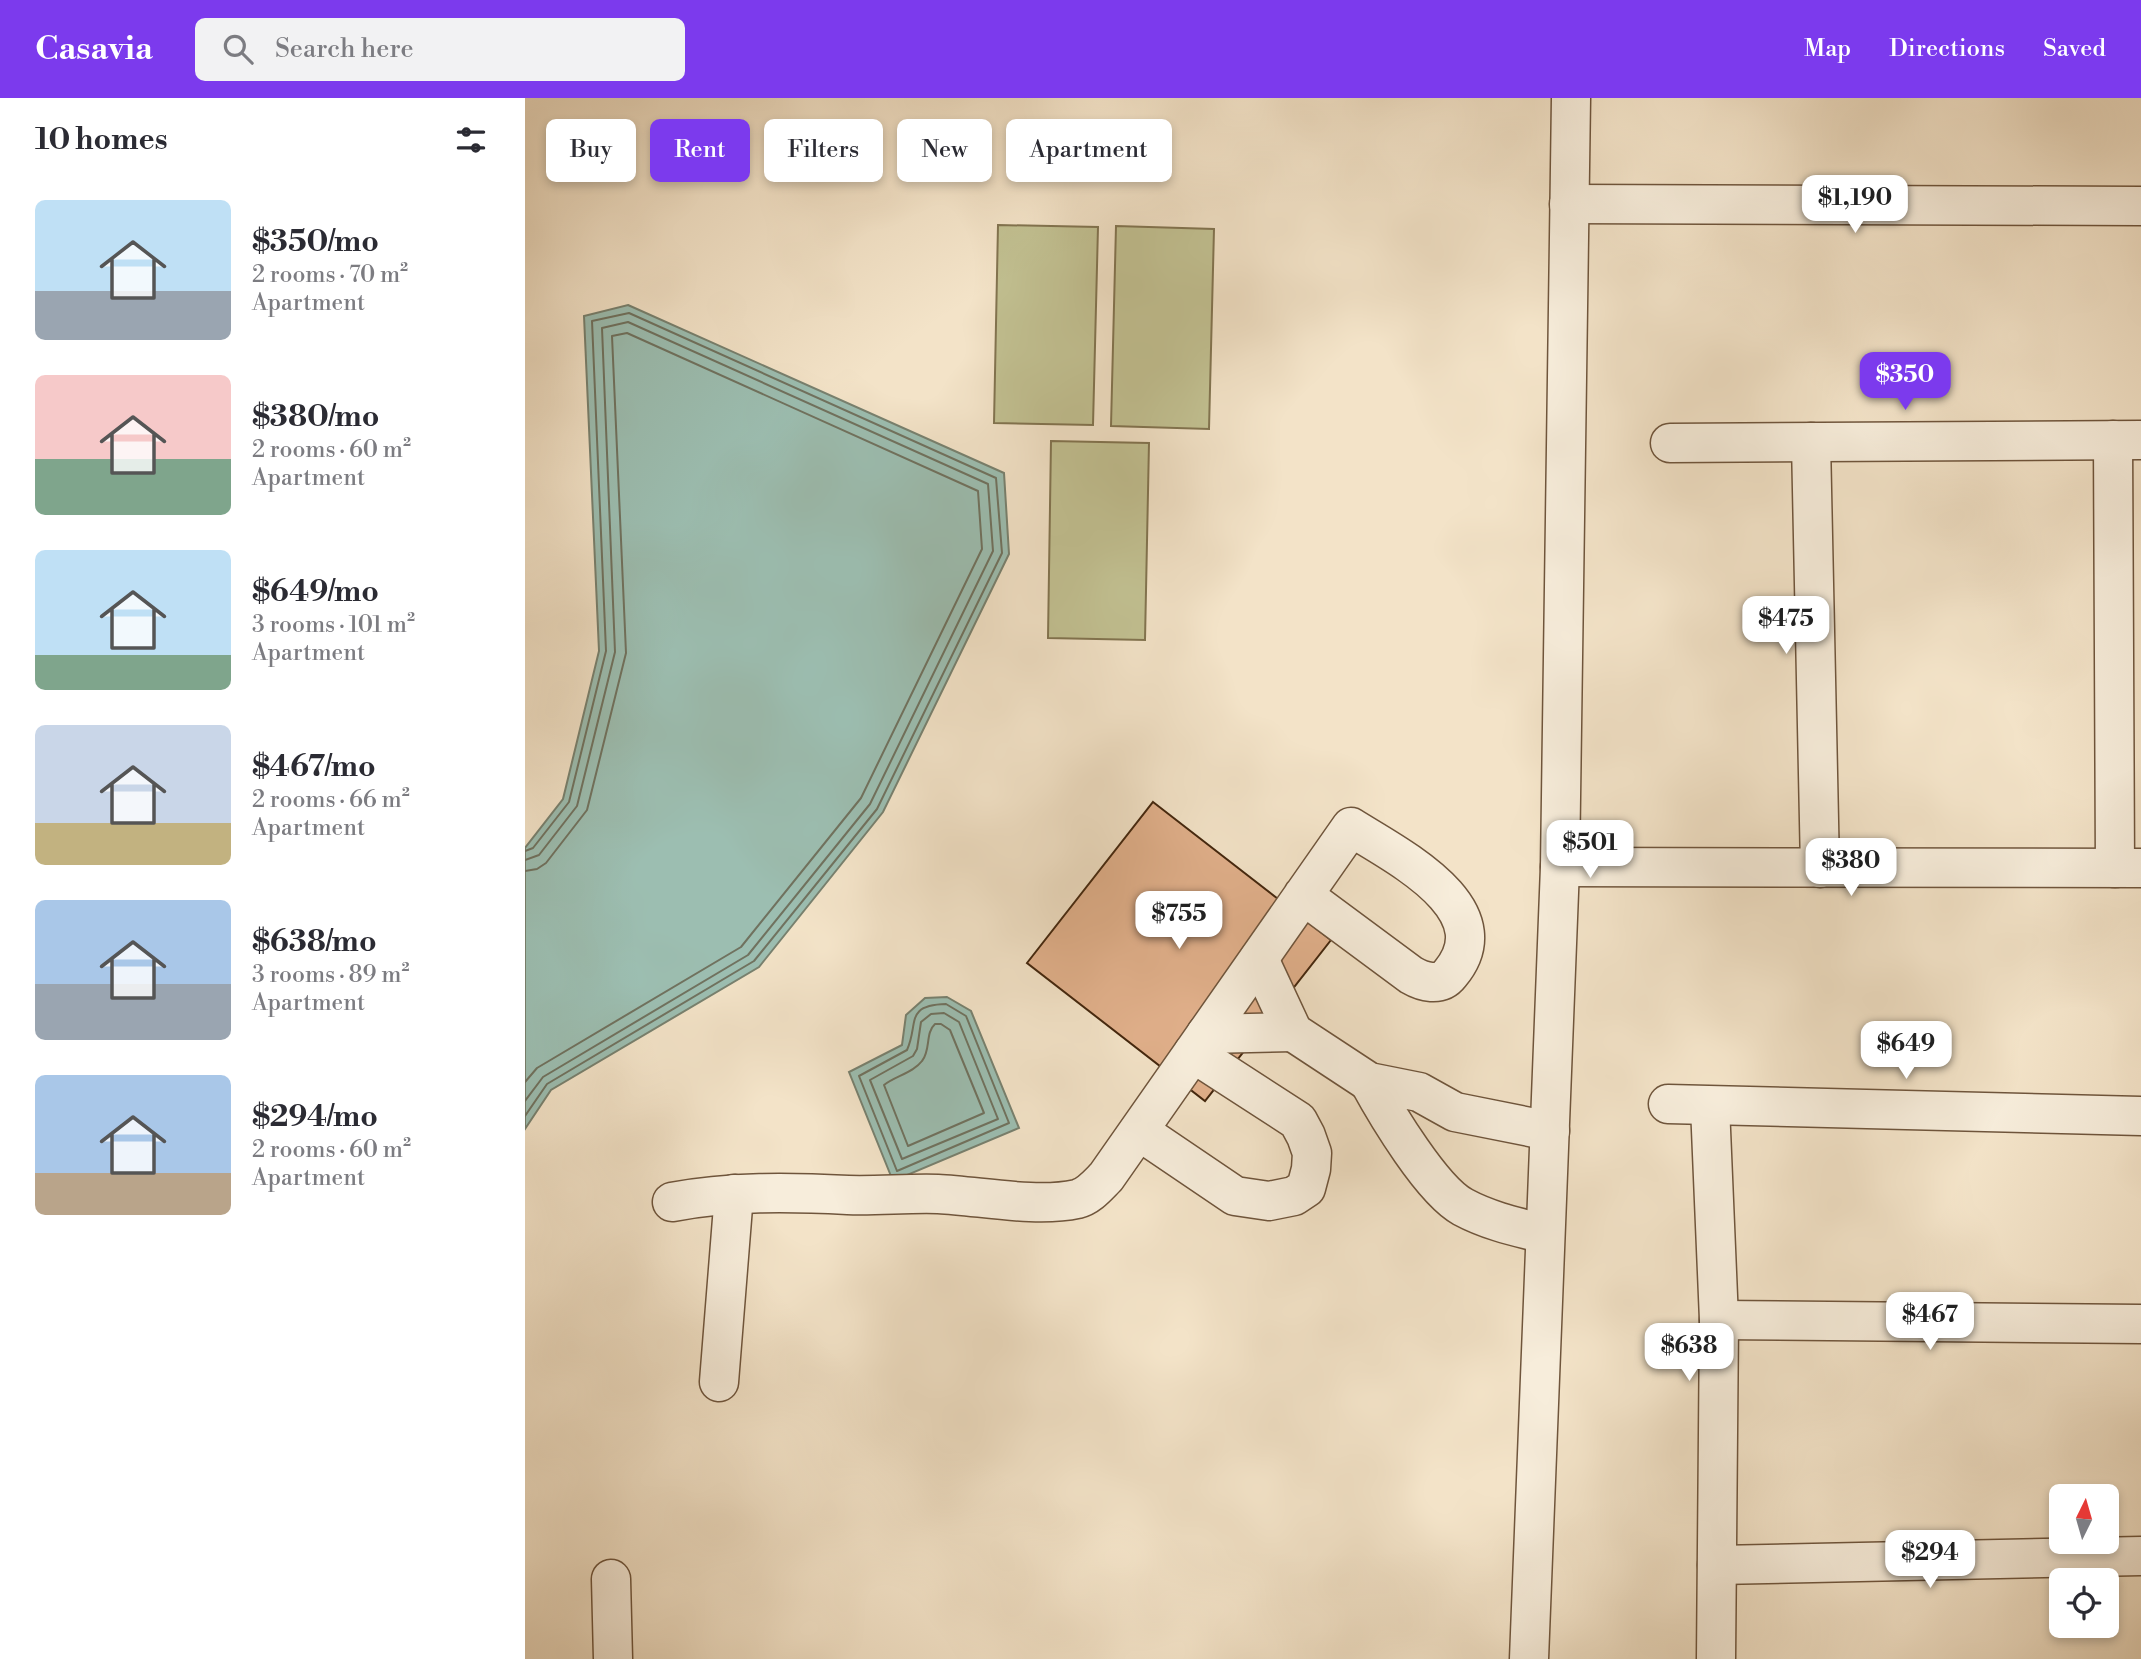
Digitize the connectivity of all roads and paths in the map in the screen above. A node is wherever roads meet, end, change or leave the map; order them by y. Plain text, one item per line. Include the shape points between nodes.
1 (1571, 98) edge
2 (1569, 204) junction
3 (2141, 206) edge
4 (2127, 440) edge
5 (1811, 442) junction
6 (1670, 443) dead end
7 (1560, 867) junction
8 (1820, 868) junction
9 (2128, 868) edge
10 (1303, 895) dead end
11 (1259, 959) junction
12 (1293, 1032) junction
13 (1200, 1043) junction
14 (1369, 1082) junction
15 (1668, 1104) dead end
16 (1710, 1106) junction
17 (1455, 1112) junction
18 (2141, 1116) edge
19 (1139, 1130) junction
20 (1550, 1131) junction
21 (1418, 1158) junction
22 (734, 1195) junction
23 (672, 1202) dead end
24 (1545, 1234) junction
25 (1719, 1320) junction
26 (2141, 1324) edge
27 (719, 1382) dead end
28 (2141, 1556) edge
29 (1717, 1565) junction
30 (611, 1579) dead end
31 (613, 1659) edge
32 (1529, 1659) edge
33 (1716, 1659) edge

1 - 2 street
2 - 3 street
2 - 7 street
4 - 5 street
4 - 9 street
5 - 6 street
5 - 8 street
7 - 8 street
7 - 20 street
8 - 9 street
10 - 11 street
11 - 12 street
11 - 13 street
12 - 13 street
12 - 14 street
13 - 19 street
13 - 19 street via 1298,1121 1312,1153 1306,1188 1294,1196 1269,1201 1235,1196
14 - 17 street via 1419,1092
14 - 21 street
15 - 16 street
16 - 18 street
16 - 25 street
17 - 20 street
17 - 21 street via 1438,1144
19 - 22 street via 1106,1177 1079,1199
20 - 24 street
21 - 24 street via 1460,1206 1490,1220
22 - 23 street
22 - 27 street
24 - 32 street
25 - 26 street
25 - 29 street
28 - 29 street
29 - 33 street
30 - 31 street

